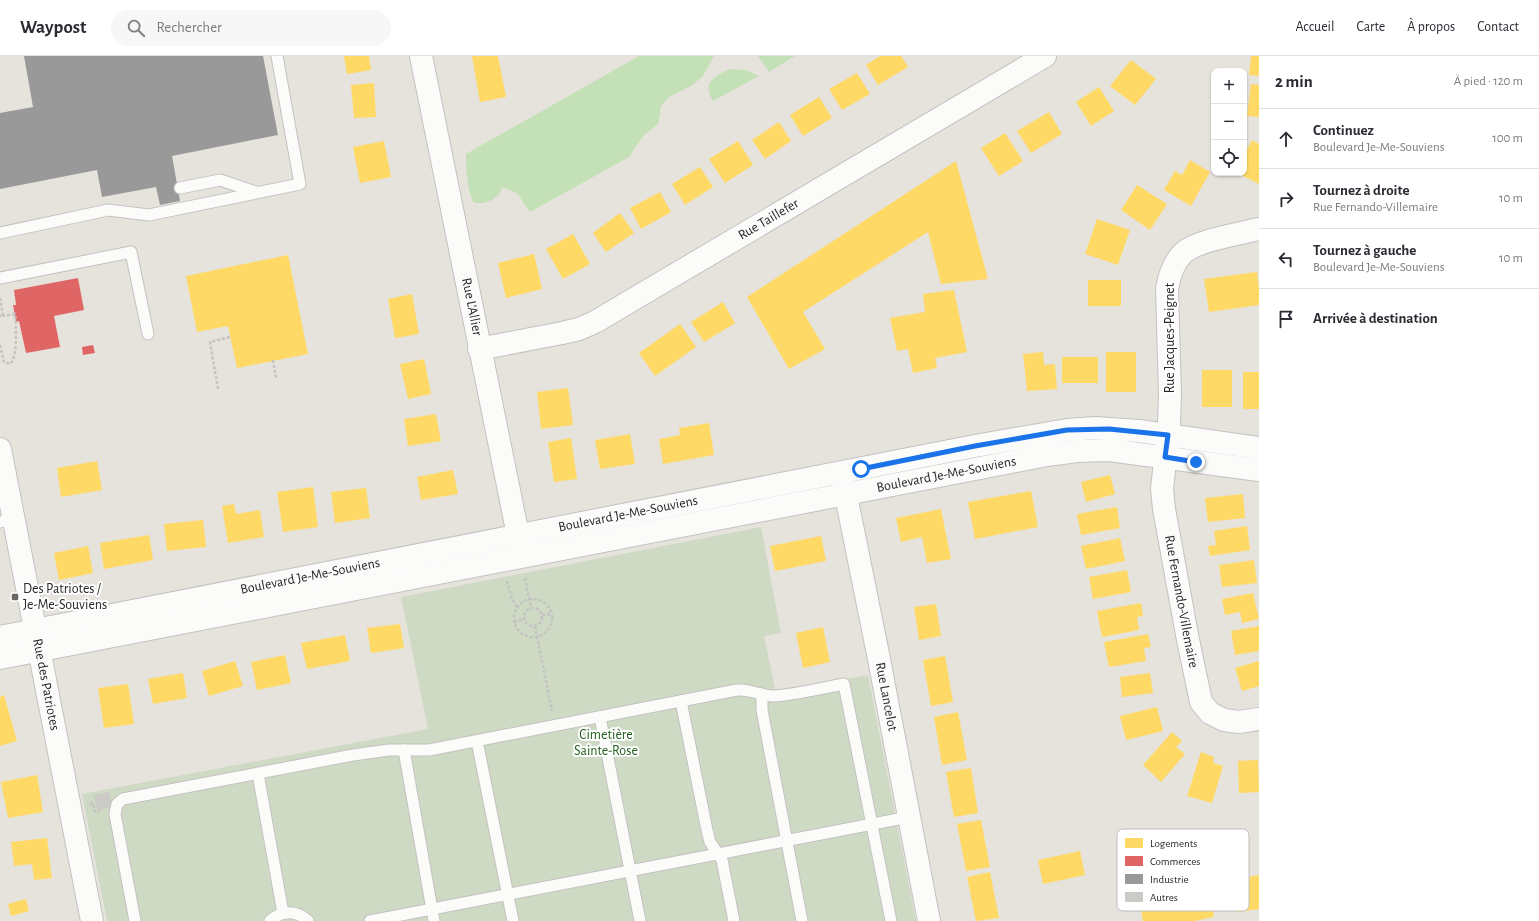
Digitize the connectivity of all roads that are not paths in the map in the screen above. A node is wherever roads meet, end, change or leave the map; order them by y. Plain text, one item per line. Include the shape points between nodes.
1 (277, 56) edge
2 (421, 56) edge
3 (1044, 56) edge
4 (180, 188) dead end
5 (258, 193) junction
6 (1259, 229) edge
7 (0, 233) edge
8 (0, 278) edge
9 (148, 334) dead end
10 (479, 349) junction
11 (1168, 435) junction
12 (1259, 448) edge
13 (0, 449) edge
14 (1165, 457) junction
15 (1259, 470) edge
16 (841, 473) junction
17 (846, 494) junction
18 (7, 520) edge
19 (517, 536) junction
20 (523, 565) junction
21 (0, 637) edge
22 (38, 640) junction
23 (0, 658) edge
24 (762, 694) junction
25 (681, 700) junction
26 (600, 717) junction
27 (1259, 719) edge
28 (477, 741) junction
29 (404, 750) junction
30 (258, 774) junction
31 (909, 817) junction
32 (871, 824) junction
33 (786, 840) junction
34 (717, 854) junction
35 (630, 871) junction
36 (507, 894) junction
37 (432, 909) junction
38 (284, 913) junction
39 (92, 921) edge
40 (135, 921) edge
41 (270, 921) edge
42 (308, 921) edge
43 (370, 921) edge
44 (434, 921) edge
45 (513, 921) edge
46 (640, 921) edge
47 (734, 921) edge
48 (802, 921) edge
49 (890, 921) edge
50 (929, 921) edge

1 - 5 lane via 300,184
2 - 10 street, Rue L'Allier
3 - 10 street, Rue Taillefer via 595,322 562,333
4 - 5 lane via 220,180
5 - 7 lane via 149,215 108,210
6 - 11 street, Rue Jacques-Peignet via 1213,240 1190,249 1178,259 1170,273 1167,290 1170,395
8 - 9 lane via 131,252
10 - 19 street, Rue L'Allier
11 - 12 street, Boulevard Je-Me-Souviens
11 - 14 street, Rue Fernando-Villemaire
11 - 16 street, Boulevard Je-Me-Souviens via 1109,429 1067,430
13 - 18 street, Rue des Patriotes
14 - 15 street, Boulevard Je-Me-Souviens
14 - 17 street, Boulevard Je-Me-Souviens via 1109,450 1062,453
14 - 27 street, Rue Fernando-Villemaire via 1163,500 1201,702 1210,713 1224,720 1239,722
16 - 17 street, Rue Lancelot
16 - 19 street, Boulevard Je-Me-Souviens
17 - 20 street, Boulevard Je-Me-Souviens
17 - 31 street, Rue Lancelot
18 - 22 street, Rue des Patriotes
19 - 20 street, Rue L'Allier
19 - 22 street, Boulevard Je-Me-Souviens
20 - 22 street, Boulevard Je-Me-Souviens
21 - 22 street, Boulevard Je-Me-Souviens
22 - 23 street, Boulevard Je-Me-Souviens
22 - 39 street, Rue des Patriotes
24 - 25 lane via 750,690 737,690
24 - 32 lane via 778,696 844,684
24 - 33 lane via 762,710
25 - 26 lane
25 - 34 lane via 707,830
26 - 28 lane
26 - 35 lane
28 - 29 lane via 429,750
28 - 36 lane
29 - 30 lane via 380,750
29 - 37 lane
30 - 38 lane
30 - 40 lane via 123,799 117,804 115,814
31 - 32 lane
31 - 50 street, Rue Lancelot
32 - 33 lane
32 - 49 lane
33 - 34 lane
33 - 48 lane
34 - 35 lane
34 - 47 lane via 723,864
35 - 36 lane
35 - 46 lane
36 - 37 lane
36 - 45 lane
37 - 43 lane
37 - 44 lane
38 - 41 lane via 276,915
38 - 42 lane via 294,913

